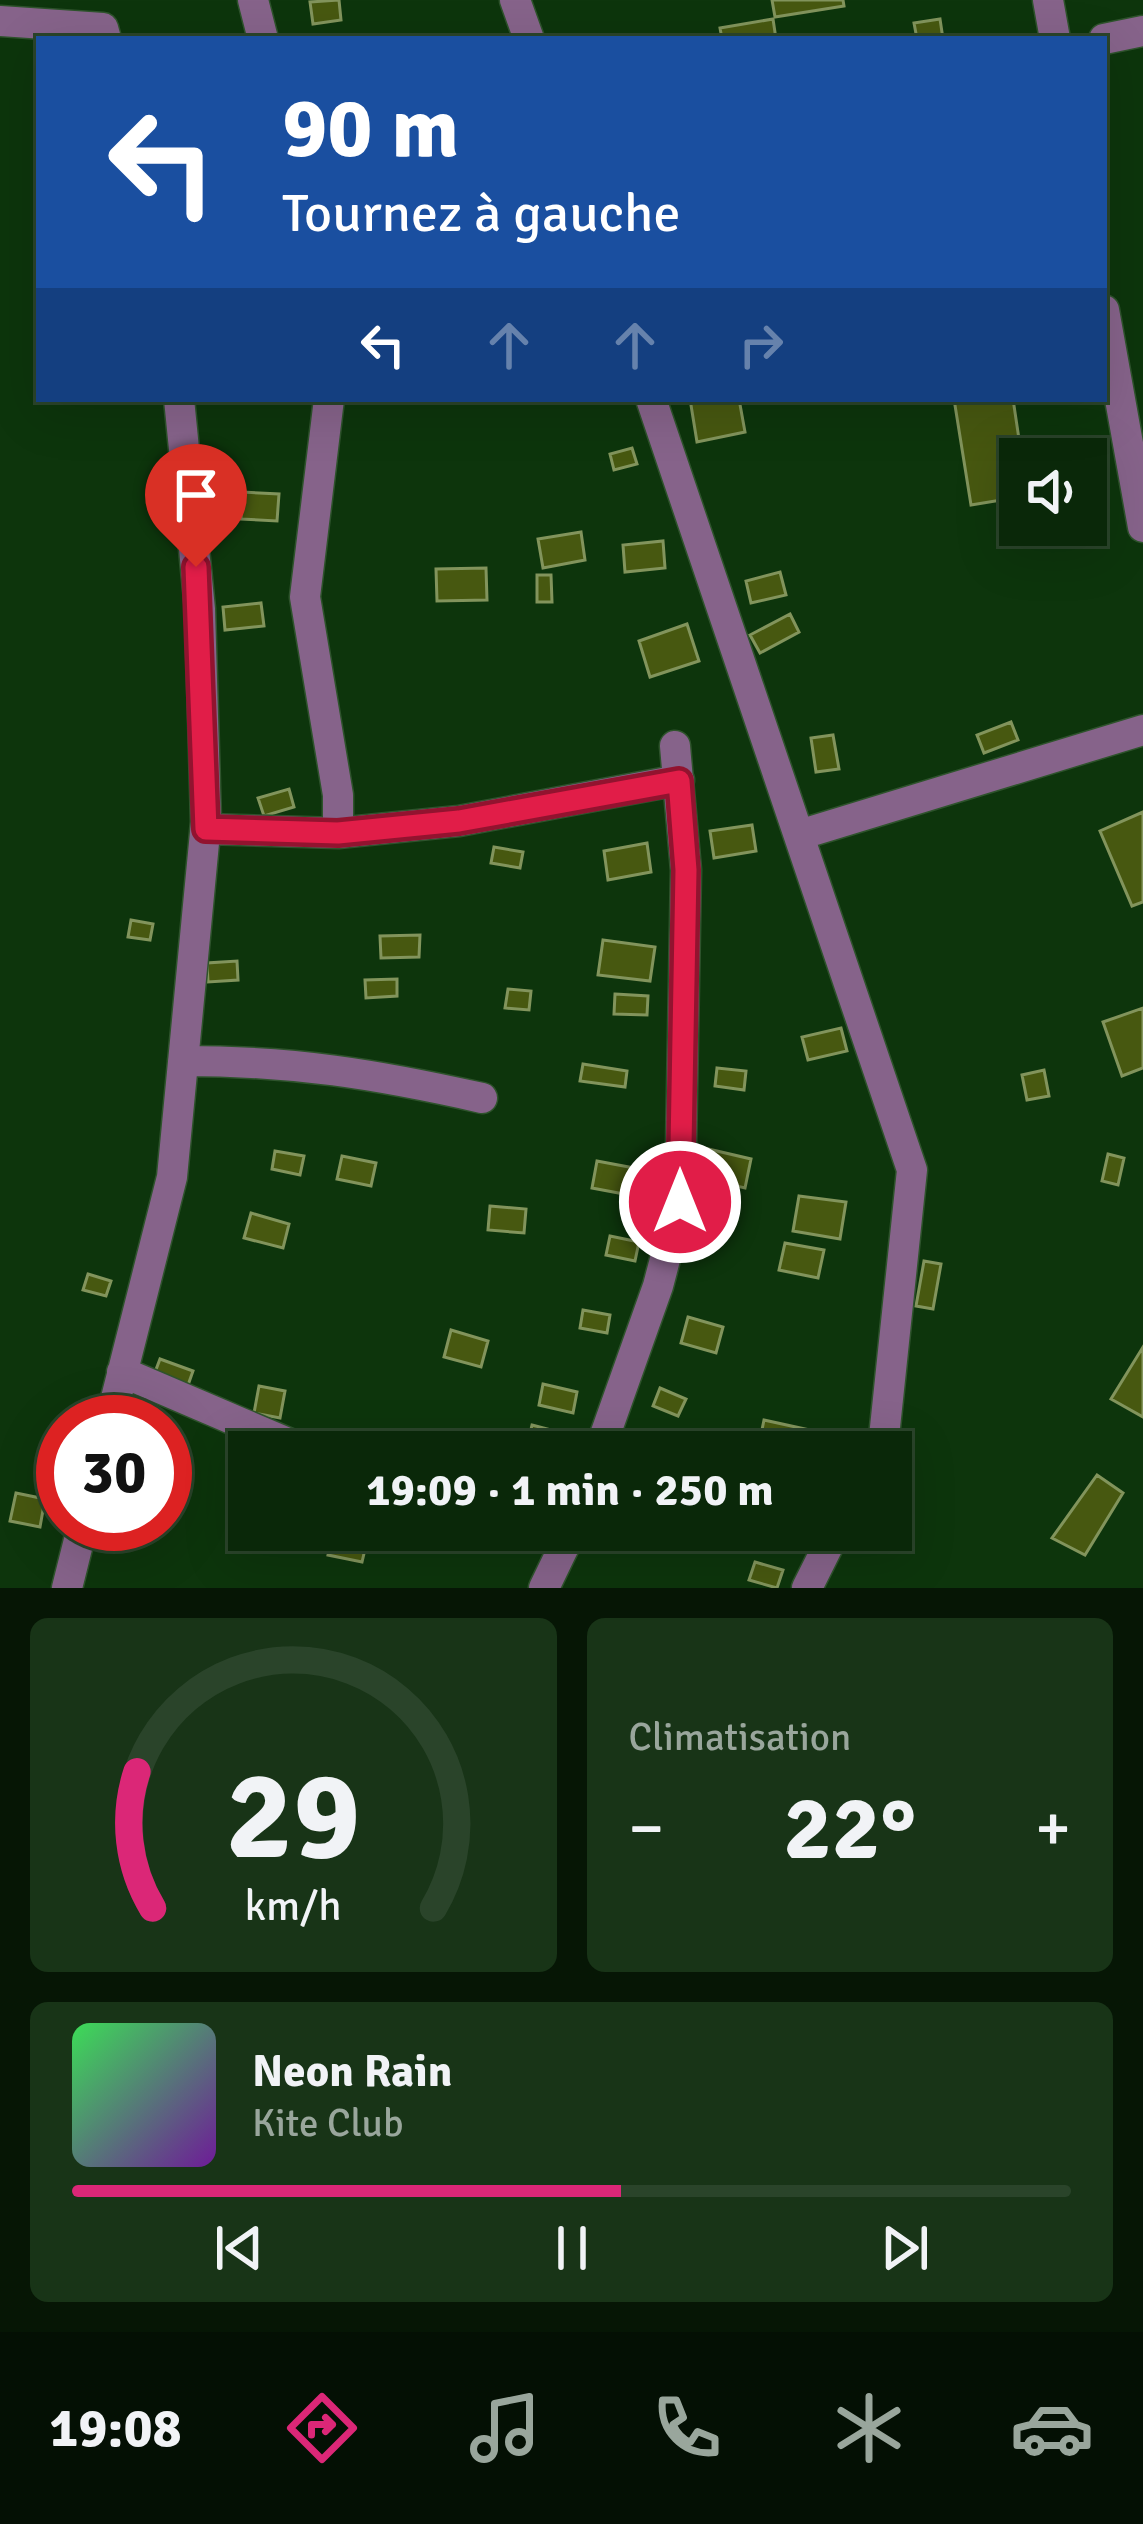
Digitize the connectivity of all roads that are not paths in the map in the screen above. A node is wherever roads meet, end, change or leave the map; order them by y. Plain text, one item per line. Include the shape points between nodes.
1 (254, 0) edge
2 (515, 0) edge
3 (1048, 0) edge
4 (0, 21) edge
5 (1143, 31) edge
6 (105, 36) edge
7 (262, 36) edge
8 (528, 36) edge
9 (1054, 36) edge
10 (1107, 38) edge
11 (1107, 327) edge
12 (179, 402) edge
13 (329, 402) edge
14 (652, 402) edge
15 (1143, 526) edge
16 (1143, 730) edge
17 (675, 746) dead end
18 (679, 781) junction
19 (206, 829) junction
20 (338, 833) junction
21 (799, 836) junction
22 (183, 1061) junction
23 (482, 1099) dead end
24 (122, 1372) junction
25 (116, 1395) edge
26 (260, 1431) edge
27 (606, 1431) edge
28 (885, 1431) edge
29 (76, 1551) edge
30 (562, 1551) edge
31 (825, 1551) edge
32 (67, 1588) edge
33 (544, 1588) edge
34 (806, 1588) edge

1 - 7 street
2 - 8 street
3 - 9 street
4 - 6 street via 103,28
5 - 10 street
11 - 15 street
12 - 19 street via 200,609
13 - 20 street via 305,597
14 - 21 street
16 - 21 street
17 - 18 street
18 - 20 street via 459,821
18 - 27 street via 686,870 680,1202
19 - 20 street
19 - 22 street
21 - 28 street via 912,1170
22 - 23 street via 352,1069
22 - 24 street via 172,1177
24 - 25 street
24 - 26 street
29 - 32 street
30 - 33 street
31 - 34 street

